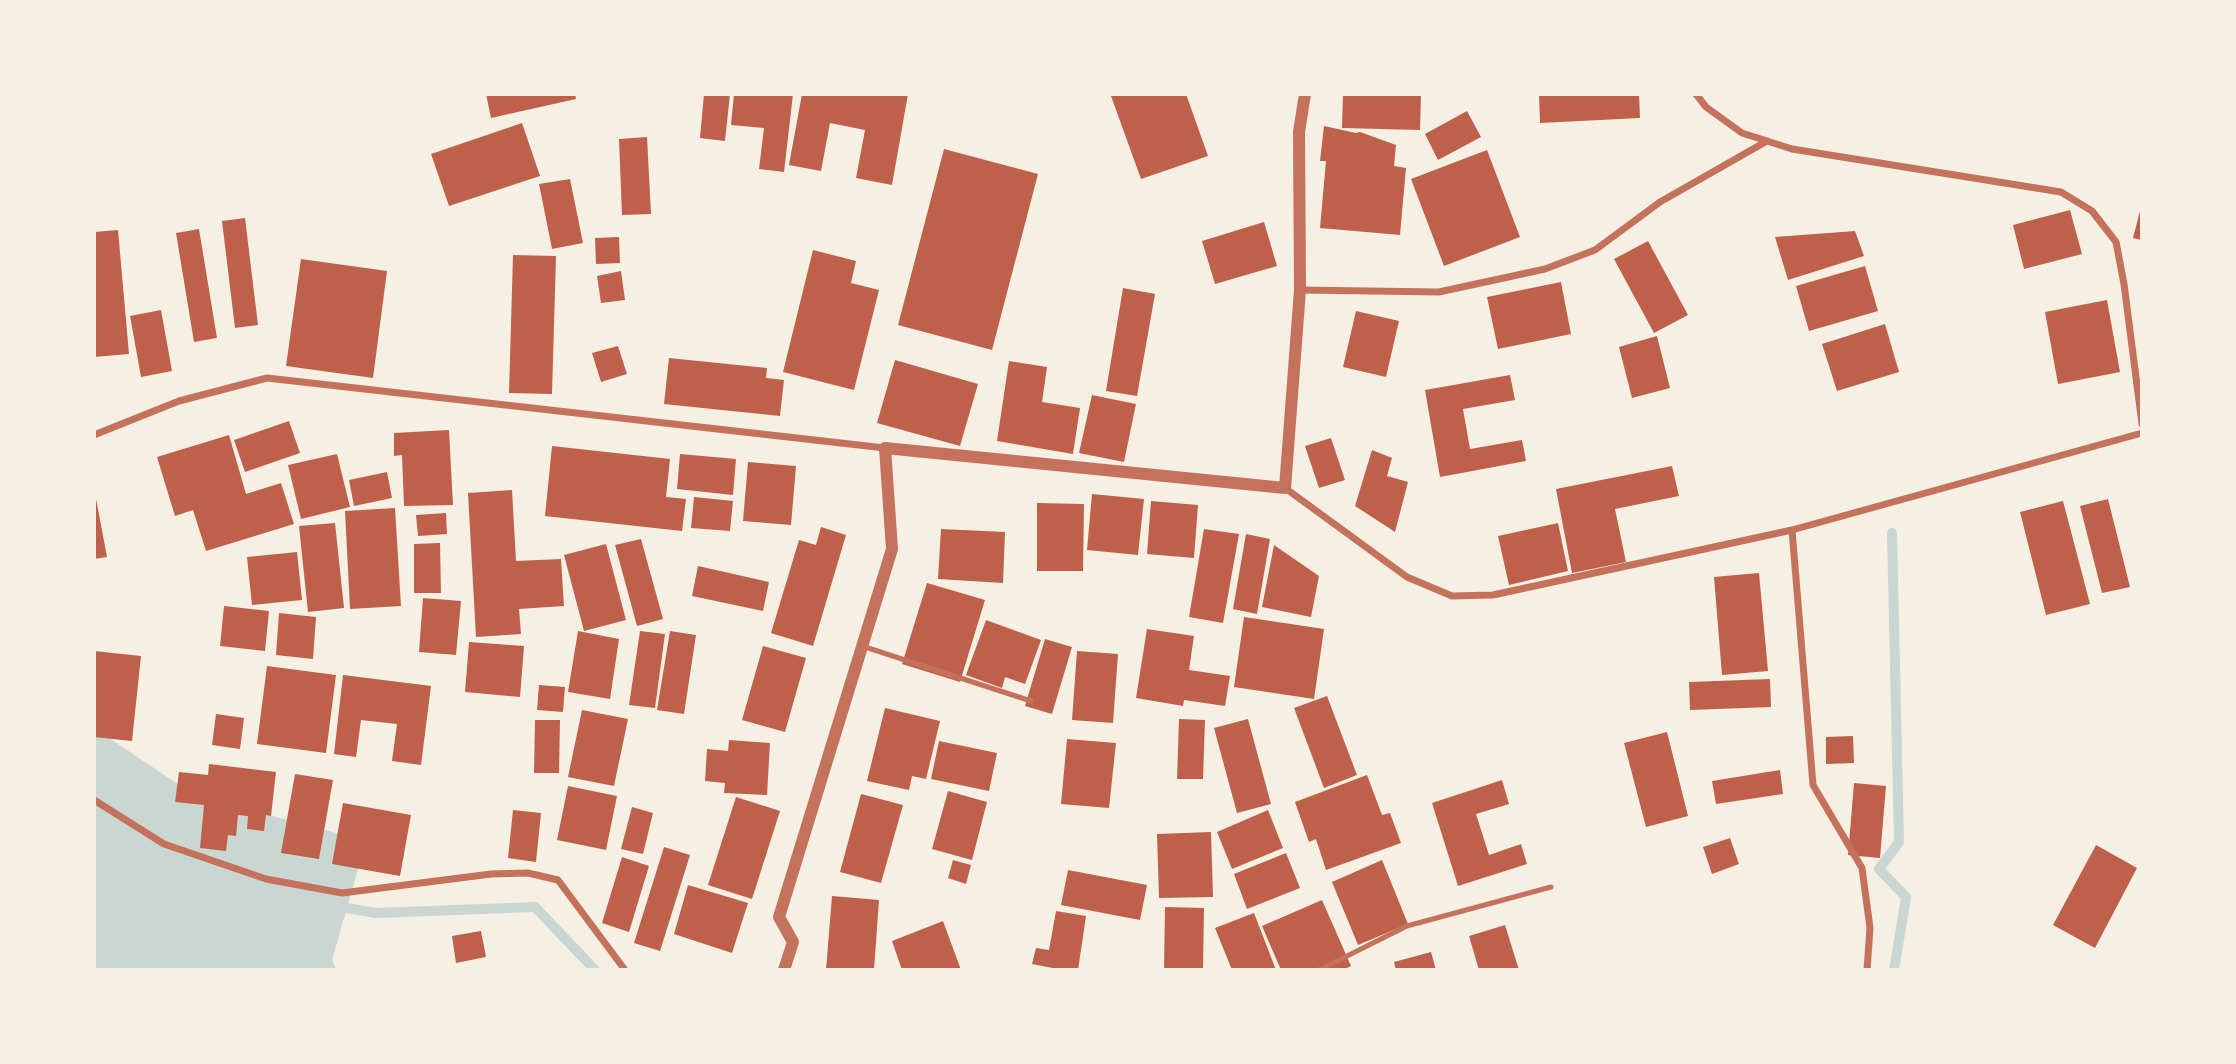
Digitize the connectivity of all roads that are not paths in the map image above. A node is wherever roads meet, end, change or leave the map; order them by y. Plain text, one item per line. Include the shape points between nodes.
1 (1305, 94) edge
2 (1696, 94) edge
3 (1767, 141) junction
4 (1300, 290) junction
5 (2141, 424) edge
6 (2141, 433) edge
7 (94, 435) edge
8 (885, 448) junction
9 (1284, 488) junction
10 (1793, 530) junction
11 (862, 646) junction
12 (1031, 701) dead end
13 (94, 800) edge
14 (1551, 887) dead end
15 (625, 970) edge
16 (784, 970) edge
17 (1319, 970) edge
18 (1867, 970) edge

1 - 4 street via 1299,132
2 - 3 street via 1742,133
3 - 4 street via 1660,202 1595,250 1545,269 1439,292
3 - 5 street via 1792,149 2061,192 2092,211 2116,242
4 - 9 street
6 - 10 street
7 - 8 street via 179,401 267,378
8 - 9 street
8 - 11 street via 892,548
9 - 10 street via 1408,577 1452,596 1493,595
10 - 18 street via 1812,785 1863,868 1870,928
11 - 12 lane
11 - 16 street via 779,916 793,942
13 - 15 street via 164,844 266,879 342,893 491,874 528,873 558,880
14 - 17 lane via 1407,926

